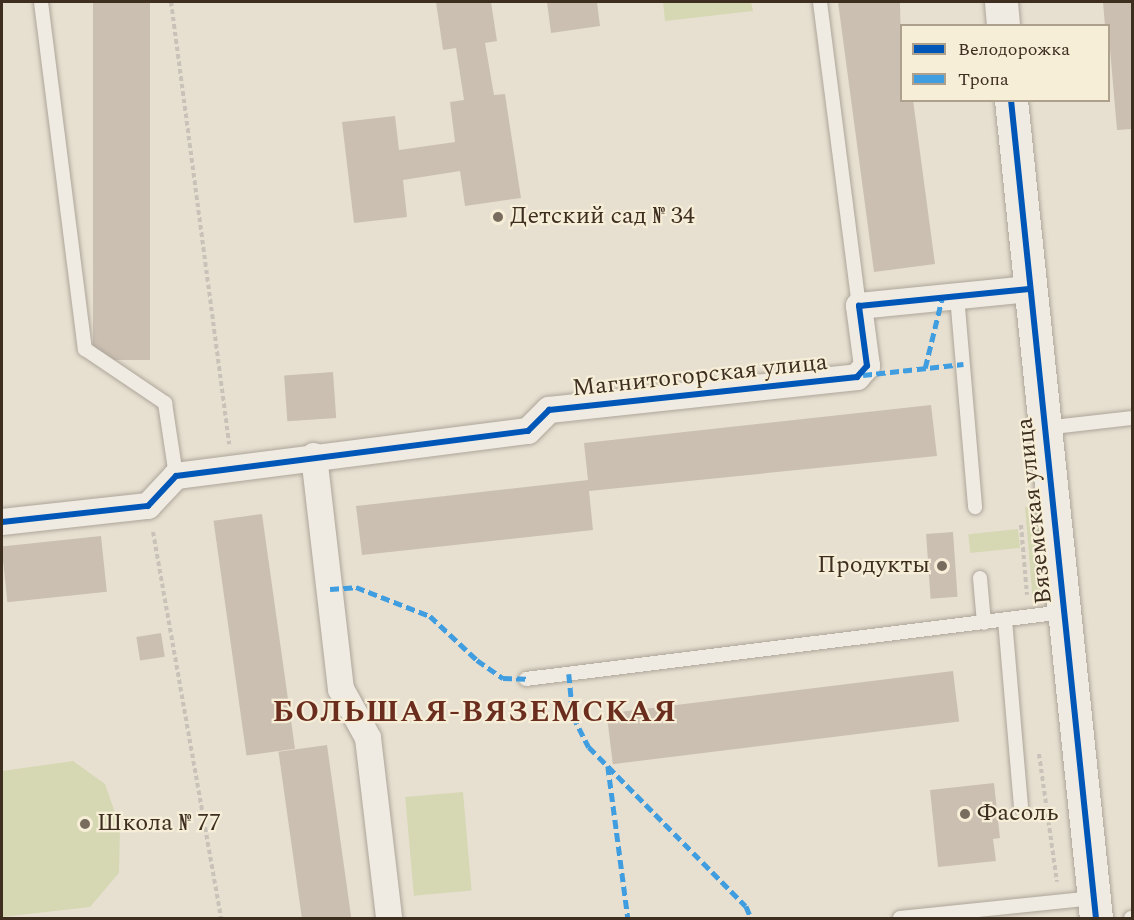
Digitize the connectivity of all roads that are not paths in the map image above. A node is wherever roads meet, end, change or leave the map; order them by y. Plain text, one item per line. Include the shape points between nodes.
1 (41, 2) edge
2 (820, 2) edge
3 (1001, 2) edge
4 (1003, 24) edge
5 (1011, 102) edge
6 (1029, 289) junction
7 (957, 296) junction
8 (859, 306) junction
9 (1132, 418) edge
10 (1045, 428) junction
11 (314, 456) junction
12 (176, 476) junction
13 (975, 507) dead end
14 (2, 522) edge
15 (980, 578) dead end
16 (1064, 612) junction
17 (1005, 620) junction
18 (984, 623) junction
19 (526, 680) dead end
20 (1021, 806) dead end
21 (1095, 908) edge
22 (388, 918) edge
23 (900, 918) edge

1 - 12 lane via 84,349 165,403
2 - 8 lane
3 - 4 street
5 - 6 street, Вяземская улица
6 - 7 street
6 - 10 street, Вяземская улица
7 - 8 street
7 - 13 lane
8 - 11 street, Магнитогорская улица via 867,366 857,377 549,410 528,431
9 - 10 lane
10 - 16 street, Вяземская улица
11 - 12 street, Магнитогорская улица
11 - 22 street via 341,690 368,738
12 - 14 street via 148,506
15 - 18 lane
16 - 17 lane
16 - 21 street, Вяземская улица
17 - 18 lane
17 - 20 lane
18 - 19 lane
21 - 23 lane via 1060,901

